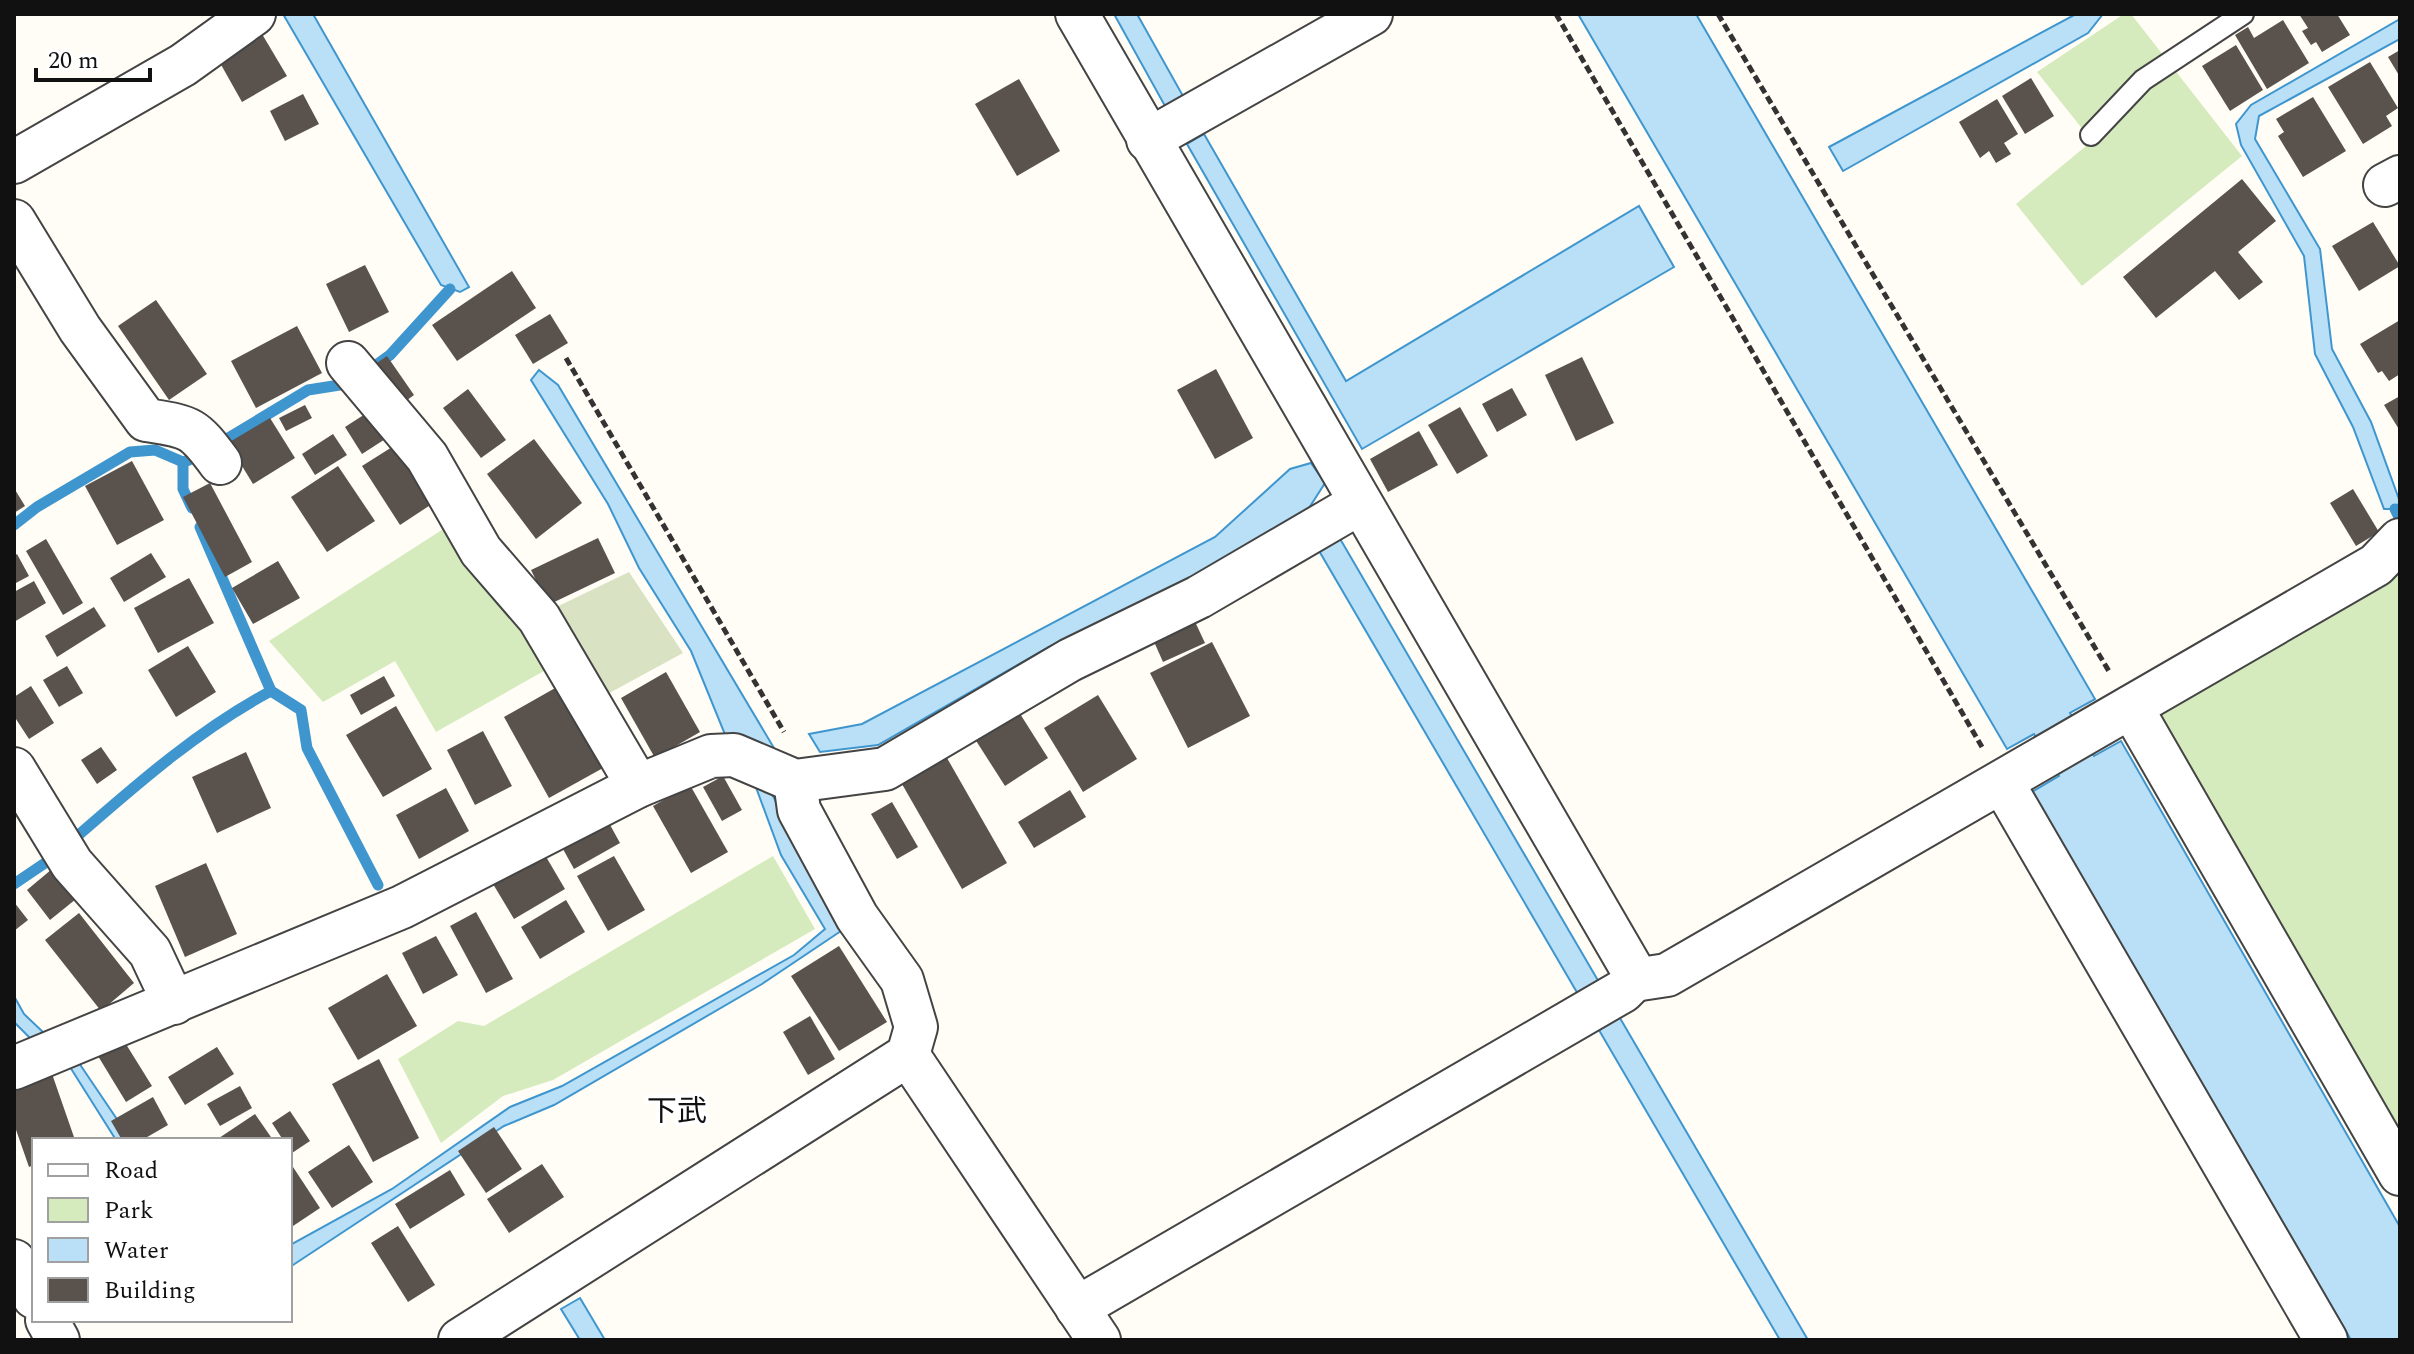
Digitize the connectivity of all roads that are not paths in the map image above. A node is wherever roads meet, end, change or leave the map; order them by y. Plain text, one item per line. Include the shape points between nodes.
1 (254, 14) edge
2 (1077, 14) edge
3 (1371, 14) edge
4 (2243, 14) edge
5 (2091, 135) dead end
6 (1148, 140) junction
7 (14, 162) edge
8 (14, 221) edge
9 (348, 363) dead end
10 (220, 463) dead end
11 (1360, 503) junction
12 (2400, 540) edge
13 (2131, 707) junction
14 (14, 769) edge
15 (795, 781) junction
16 (2002, 782) junction
17 (638, 786) junction
18 (1628, 986) junction
19 (174, 1003) junction
20 (908, 1055) junction
21 (14, 1068) edge
22 (2400, 1174) edge
23 (14, 1261) edge
24 (32, 1293) edge
25 (48, 1322) edge
26 (1088, 1324) edge
27 (58, 1340) edge
28 (460, 1340) edge
29 (2326, 1340) edge

1 - 7 street via 183,65
2 - 6 street
3 - 6 street
4 - 5 lane via 2143,80
6 - 11 street
8 - 10 street via 80,329 146,420 200,435
9 - 17 street via 427,457 481,551 539,618
11 - 15 street via 1199,597 1070,660 885,769
11 - 18 street via 1630,966
12 - 13 street via 2376,565
13 - 16 street
13 - 22 street
14 - 19 street via 72,864 150,952
15 - 17 street via 734,755 711,756
15 - 20 street via 799,810 857,917 902,980 916,1027
16 - 18 street via 1667,975
16 - 29 street
17 - 19 street via 402,907
18 - 26 street
19 - 21 street
20 - 26 street
20 - 28 street
23 - 24 street
25 - 27 street

